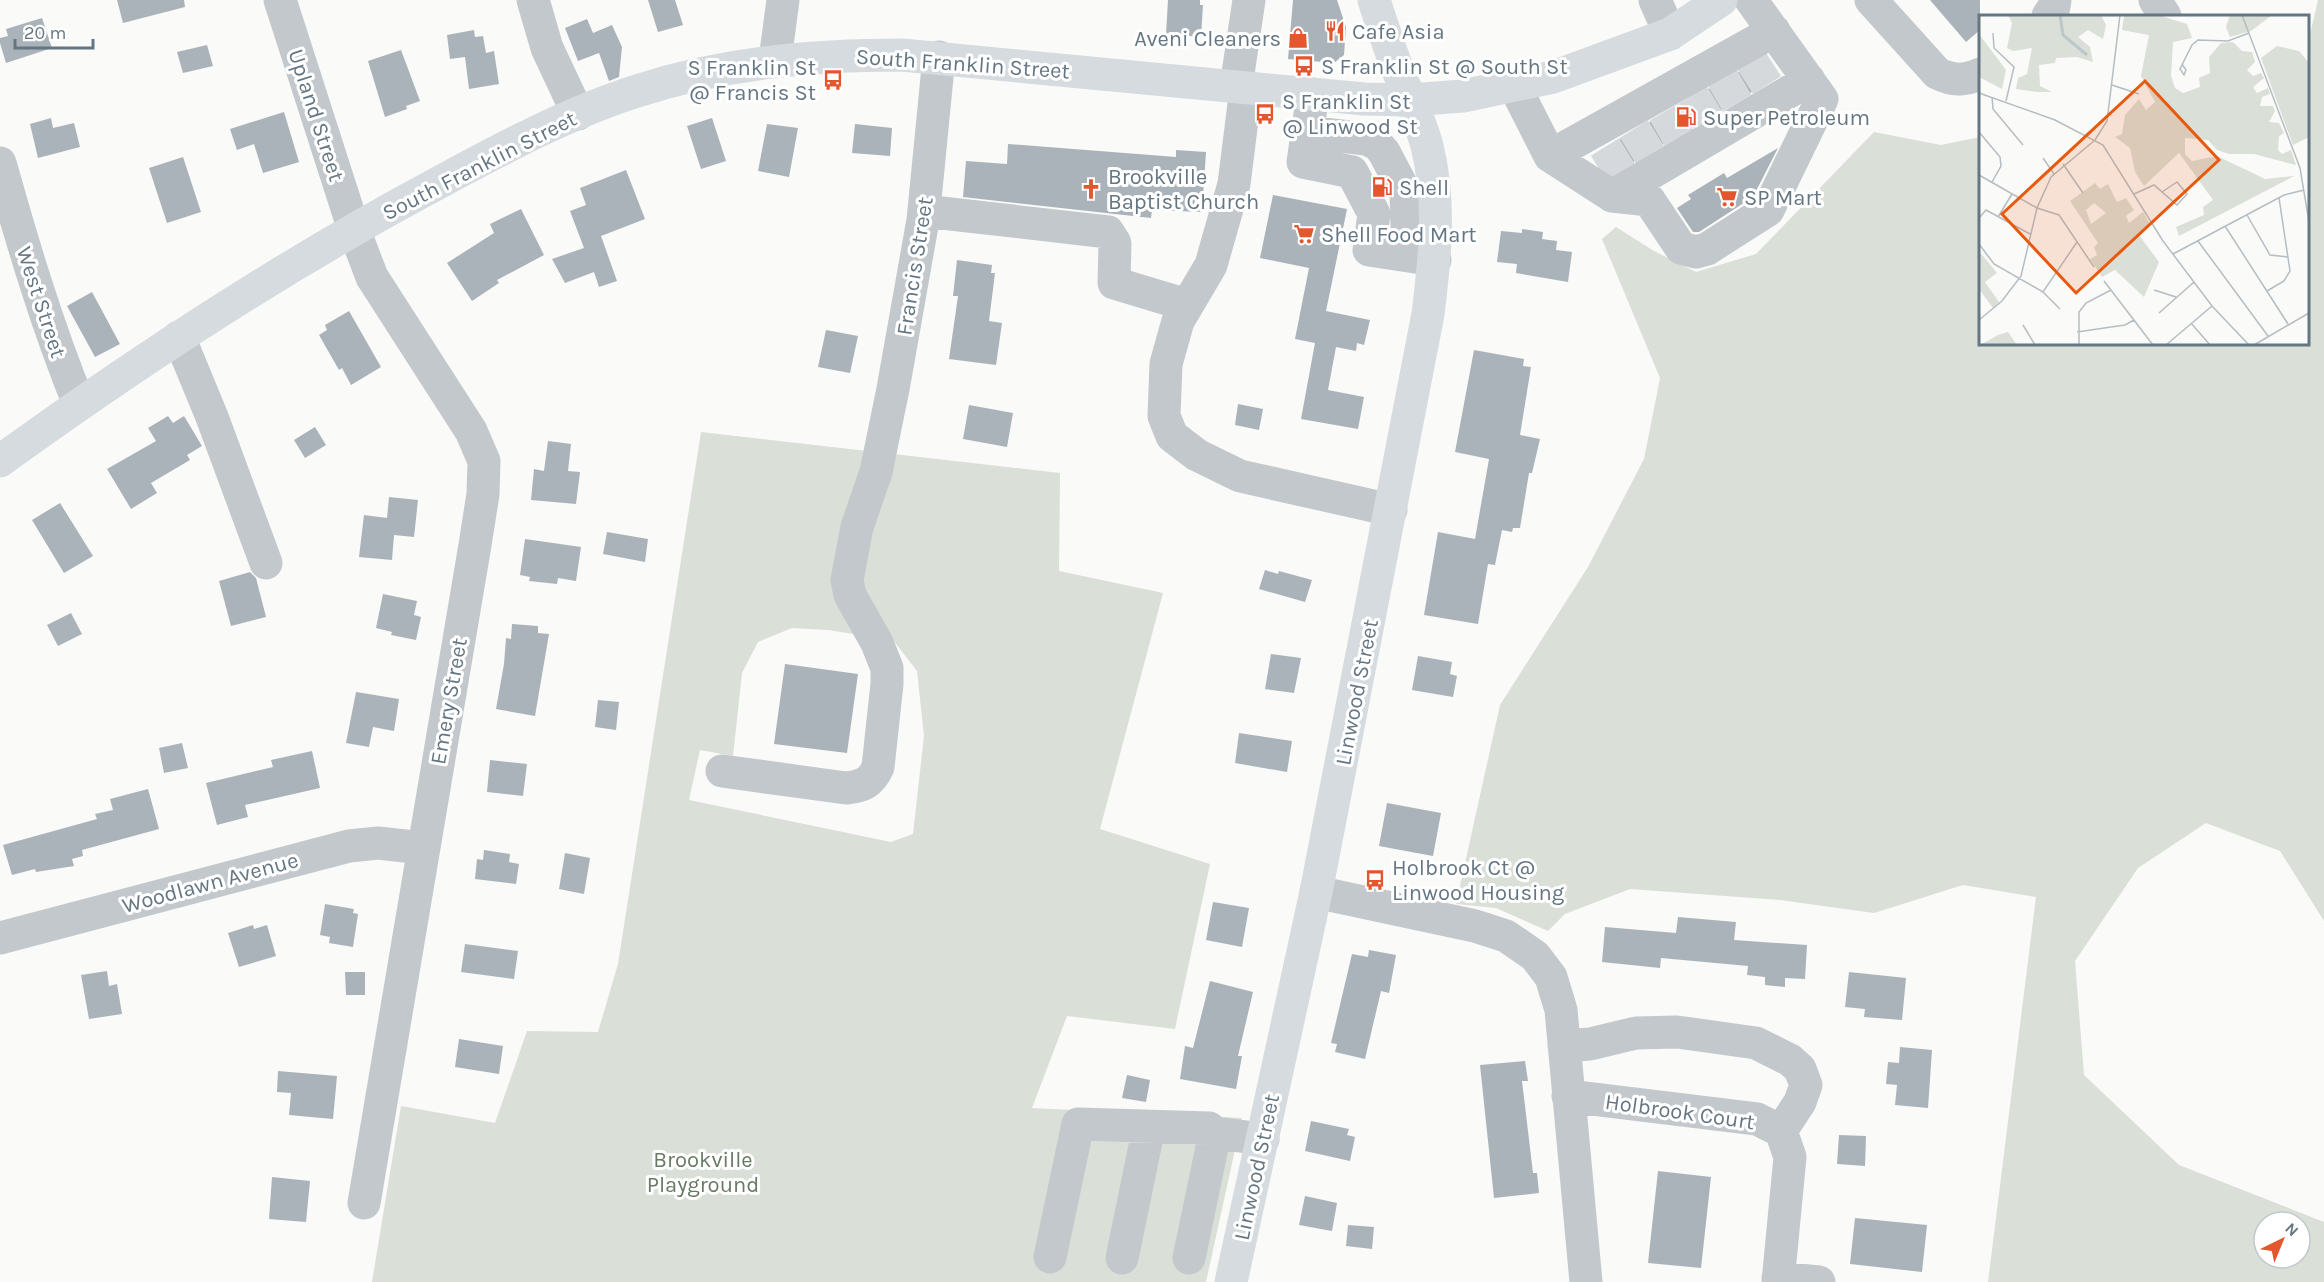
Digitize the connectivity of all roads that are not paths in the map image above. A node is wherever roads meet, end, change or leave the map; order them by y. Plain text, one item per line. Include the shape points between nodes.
1 (280, 0) edge
2 (533, 0) edge
3 (783, 0) edge
4 (1249, 0) edge
5 (1374, 0) edge
6 (1655, 0) edge
7 (1722, 0) edge
8 (1751, 0) edge
9 (1871, 0) edge
10 (2055, 0) edge
11 (2155, 0) edge
12 (2049, 15) edge
13 (2164, 15) edge
14 (1773, 31) junction
15 (1670, 34) junction
16 (939, 57) junction
17 (775, 60) junction
18 (1760, 73) junction
19 (1979, 74) edge
20 (1809, 80) junction
21 (1514, 85) junction
22 (1241, 88) junction
23 (1730, 90) junction
24 (1313, 94) junction
25 (1410, 100) junction
26 (1701, 108) junction
27 (578, 114) junction
28 (1671, 125) junction
29 (1642, 142) junction
30 (1550, 156) junction
31 (0, 163) edge
32 (1612, 167) junction
33 (924, 211) junction
34 (354, 230) junction
35 (1421, 257) junction
36 (1187, 305) junction
37 (179, 337) junction
38 (79, 404) junction
39 (0, 461) edge
40 (1391, 510) junction
41 (266, 563) dead end
42 (722, 771) dead end
43 (423, 848) junction
44 (1316, 892) junction
45 (0, 938) edge
46 (1564, 1046) junction
47 (1568, 1096) junction
48 (1149, 1126) junction
49 (1781, 1131) junction
50 (1215, 1133) junction
51 (1263, 1139) junction
52 (364, 1203) dead end
53 (1050, 1257) dead end
54 (1122, 1258) dead end
55 (1189, 1258) dead end
56 (1778, 1280) edge
57 (1231, 1282) edge
58 (1587, 1282) edge
59 (1819, 1282) edge

1 - 34 street, Upland Street
2 - 27 street via 547,48
3 - 17 street
4 - 22 street
5 - 25 main road, Linwood Street
6 - 15 street
7 - 15 main road, South Franklin Street
8 - 14 street
9 - 19 street via 1937,73 1950,80
10 - 12 street
11 - 13 street
14 - 18 street
14 - 20 street
15 - 21 main road, South Franklin Street via 1553,76
16 - 17 main road, South Franklin Street via 838,55
16 - 22 main road, South Franklin Street
16 - 33 street, Francis Street
17 - 27 main road, South Franklin Street via 721,69 637,91
18 - 20 street
18 - 23 street
18 - 23 street
20 - 32 street via 1822,99 1768,210 1707,249 1696,252 1681,248 1648,200
21 - 25 main road, South Franklin Street via 1462,96
21 - 30 street
22 - 24 main road, South Franklin Street
22 - 36 street via 1234,184 1211,265
23 - 26 street
23 - 26 street
24 - 25 main road, South Franklin Street
24 - 35 street via 1307,132 1366,139 1384,152 1406,194
25 - 35 main road, Linwood Street via 1427,144 1437,218
26 - 28 street
26 - 28 street
27 - 34 main road, South Franklin Street via 496,152
28 - 29 street
28 - 29 street
29 - 32 street
29 - 32 street
30 - 32 street
30 - 32 street
31 - 38 street, West Street via 32,276
33 - 36 street via 1108,232 1115,243 1114,283
33 - 42 street, Francis Street via 876,472 857,527 847,580 850,596 877,643 886,668 878,767 872,779 862,786 846,788
34 - 37 main road, South Franklin Street
34 - 43 street, Emery Street via 372,278 471,431 484,461 476,545
35 - 40 main road, Linwood Street via 1428,314
36 - 40 street via 1178,321 1166,364 1164,416 1172,436 1197,456 1240,476
37 - 38 main road, South Franklin Street
37 - 41 street
38 - 39 main road, South Franklin Street
40 - 44 main road, Linwood Street
43 - 45 street, Woodlawn Avenue via 378,843 349,846
43 - 52 street, Emery Street
44 - 46 street, Holbrook Court via 1506,936 1536,956 1551,977 1561,1010
44 - 51 main road, Linwood Street
46 - 47 street, Holbrook Court
46 - 49 street via 1636,1033 1677,1032 1756,1043 1790,1060 1800,1069 1806,1085
47 - 49 street, Holbrook Court via 1757,1119
47 - 58 street, Holbrook Court
48 - 50 street via 1209,1128
48 - 53 street via 1078,1124
48 - 54 street
49 - 56 street, Holbrook Court via 1790,1157
50 - 51 street
50 - 55 street
51 - 57 main road, Linwood Street
56 - 59 street

